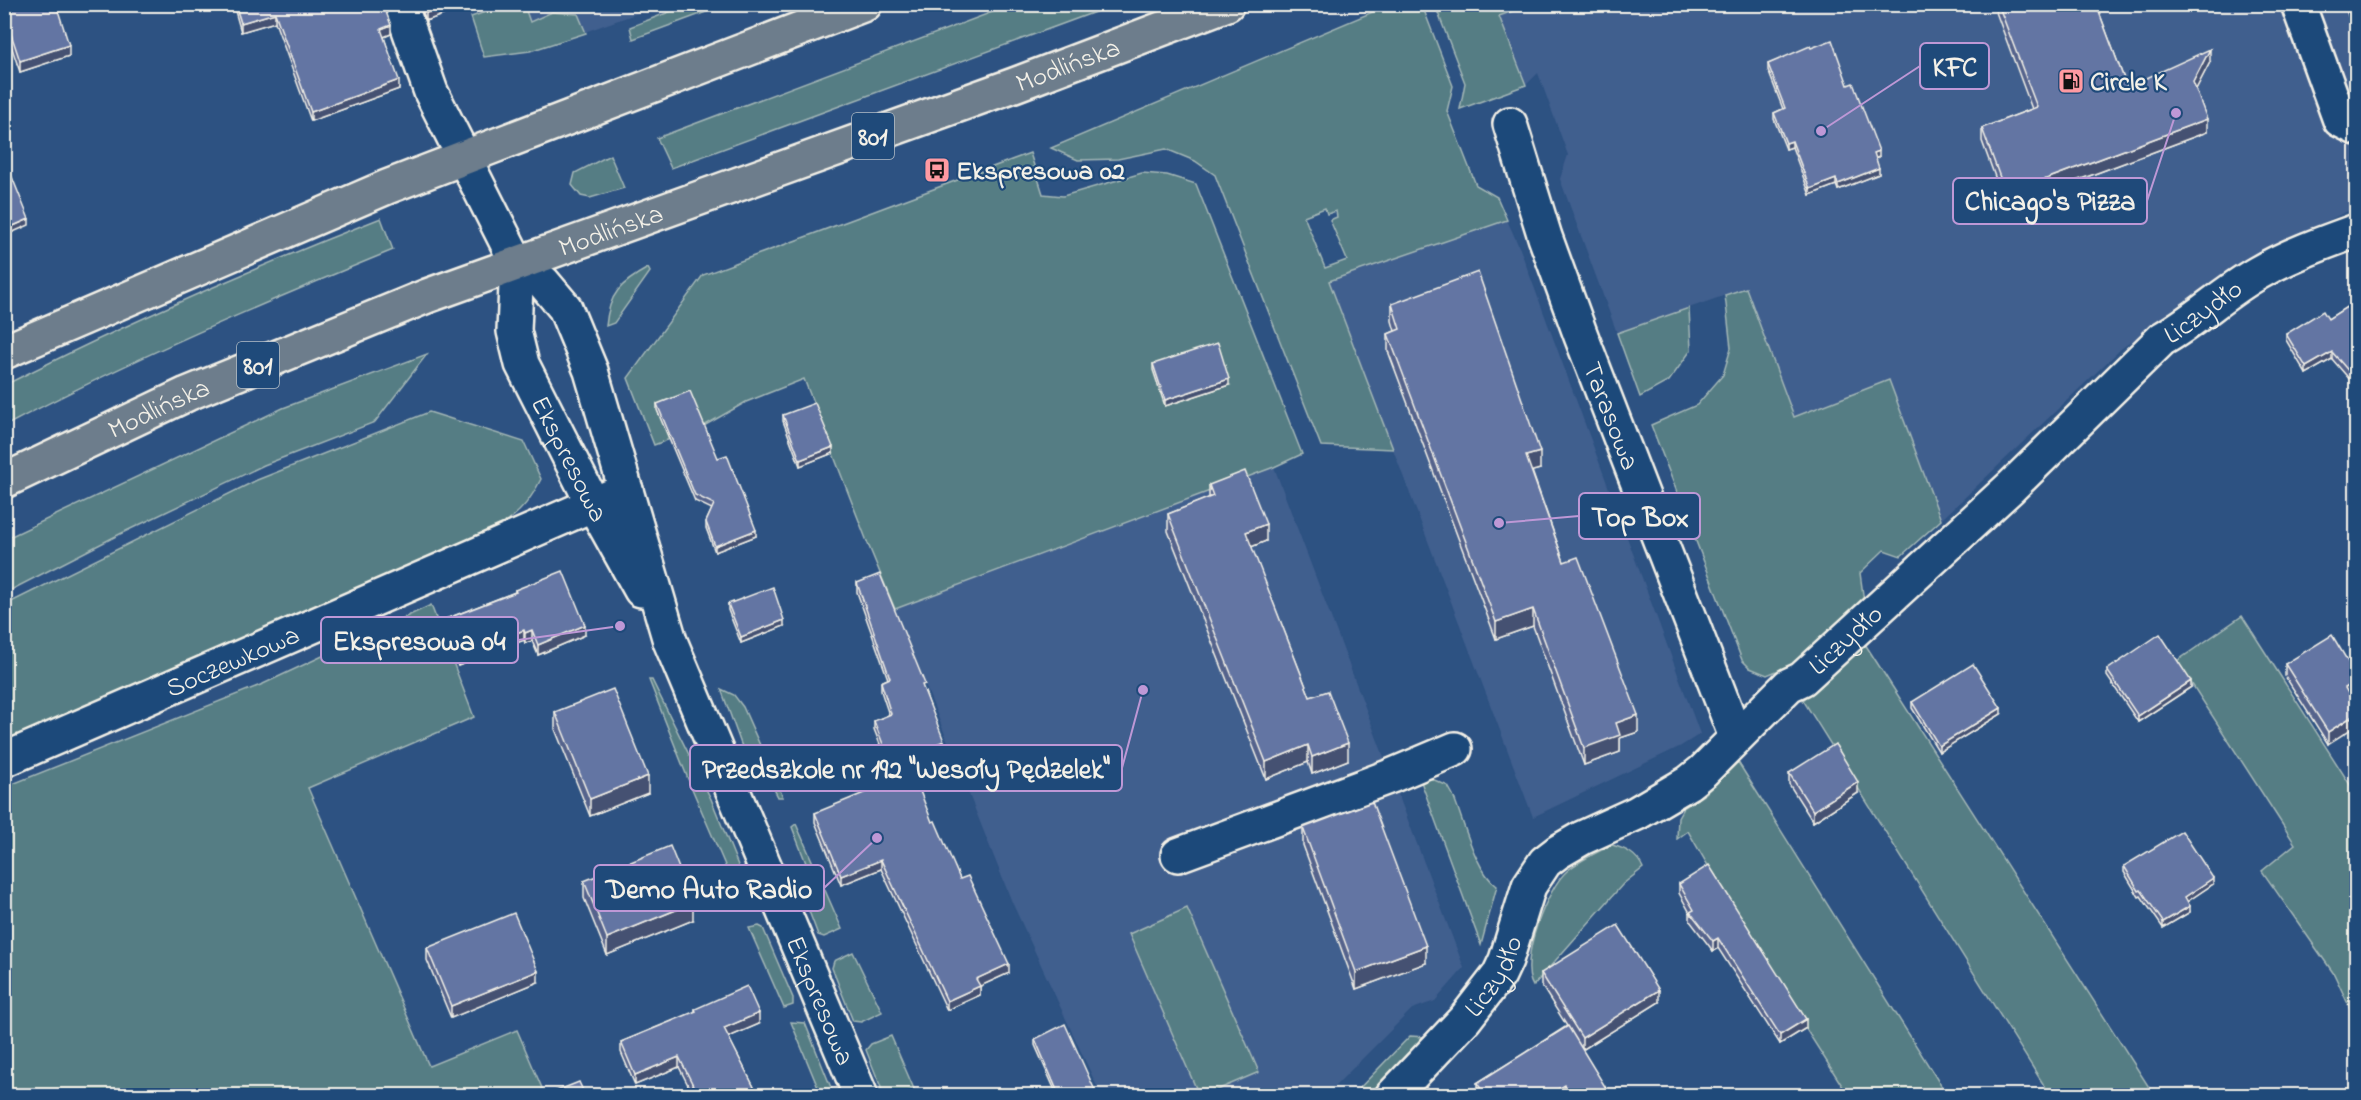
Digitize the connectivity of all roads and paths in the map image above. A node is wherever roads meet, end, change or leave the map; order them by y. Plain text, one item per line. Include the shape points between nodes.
1 (400, 4) edge
2 (865, 4) edge
3 (1227, 4) edge
4 (2298, 4) edge
5 (1510, 124) dead end
6 (2356, 128) edge
7 (464, 157) junction
8 (2356, 231) edge
9 (517, 263) junction
10 (4, 352) edge
11 (4, 481) edge
12 (626, 490) junction
13 (593, 504) junction
14 (670, 641) junction
15 (1736, 737) junction
16 (1455, 749) dead end
17 (4, 760) edge
18 (1179, 855) dead end
19 (861, 1095) edge
20 (1392, 1095) edge

1 - 7 street, Ekspresowa via 431,92
2 - 7 main road
3 - 9 main road, Modlińska / 801 via 1014,85
4 - 6 street via 2340,120
5 - 15 street, Tarasowa via 1581,336
7 - 9 street, Ekspresowa
7 - 10 main road
8 - 15 street, Liczydło via 2257,274 2162,339 2010,488
9 - 11 main road, Modlińska / 801 via 187,394
9 - 12 street, Ekspresowa via 543,282 565,308 591,371
9 - 13 street, Ekspresowa via 514,331 522,364
12 - 13 street, Soczewkowa
12 - 14 street, Ekspresowa
13 - 14 street, Ekspresowa
13 - 17 street, Soczewkowa
14 - 19 street, Ekspresowa
15 - 20 street, Liczydło via 1688,783 1637,813 1582,838 1545,862 1529,886 1499,975 1465,1019
16 - 18 street

